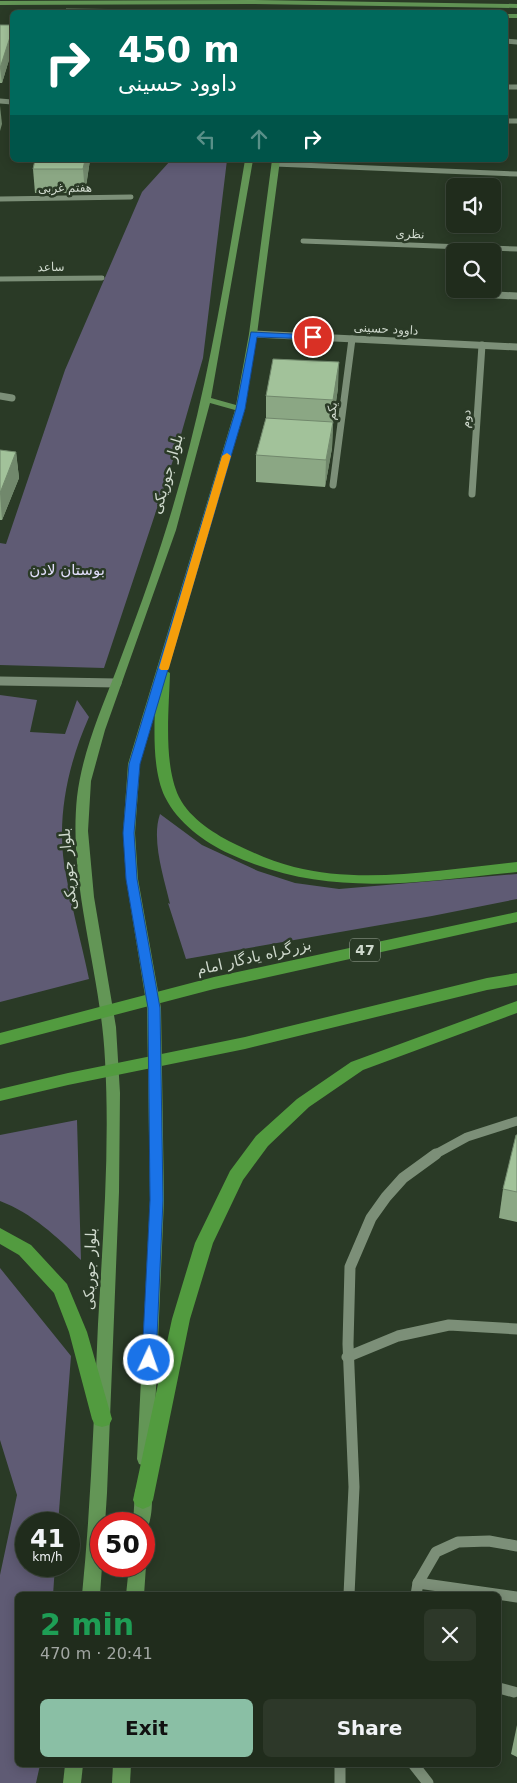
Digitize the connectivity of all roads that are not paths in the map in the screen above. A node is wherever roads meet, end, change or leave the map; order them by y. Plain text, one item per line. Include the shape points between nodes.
1 (228, 0) edge
2 (354, 0) edge
3 (267, 1) edge
4 (197, 2) junction
5 (295, 2) edge
6 (0, 3) edge
7 (125, 3) junction
8 (382, 4) junction
9 (445, 5) junction
10 (517, 6) edge
11 (113, 10) edge
12 (423, 10) edge
13 (249, 162) edge
14 (276, 162) edge
15 (517, 174) edge
16 (131, 198) dead end
17 (0, 199) edge
18 (303, 241) dead end
19 (517, 250) edge
20 (102, 278) dead end
21 (0, 279) edge
22 (501, 295) edge
23 (517, 296) edge
24 (254, 334) junction
25 (352, 339) junction
26 (482, 345) junction
27 (517, 347) edge
28 (0, 396) edge
29 (12, 398) dead end
30 (208, 400) junction
31 (240, 409) junction
32 (333, 485) dead end
33 (472, 494) dead end
34 (163, 673) junction
35 (0, 681) edge
36 (118, 683) junction
37 (517, 866) edge
38 (517, 917) edge
39 (517, 979) edge
40 (517, 1007) edge
41 (0, 1038) edge
42 (0, 1095) edge
43 (517, 1122) edge
44 (0, 1235) edge
45 (517, 1329) edge
46 (347, 1357) junction
47 (102, 1419) junction
48 (143, 1500) junction
49 (142, 1512) edge
50 (517, 1546) edge
51 (137, 1577) edge
52 (417, 1589) edge
53 (91, 1592) edge
54 (136, 1592) edge
55 (349, 1592) edge
56 (454, 1592) edge
57 (501, 1596) edge
58 (517, 1597) edge
59 (501, 1689) edge
60 (514, 1692) dead end
61 (74, 1767) edge
62 (122, 1767) edge
63 (340, 1767) edge
64 (416, 1767) edge
65 (72, 1783) edge
66 (121, 1783) edge
67 (340, 1783) edge
68 (428, 1783) edge

1 - 4 main road
2 - 8 main road
3 - 4 main road
3 - 5 main road
4 - 7 main road
5 - 8 main road
6 - 7 main road
7 - 11 main road via 102,8
8 - 9 main road
9 - 10 main road
9 - 12 main road
13 - 30 main road, بلوار جوریکی
14 - 15 street
14 - 24 main road
16 - 17 street, هفتم غربی
18 - 19 street, نظری
20 - 21 street, ساعد
22 - 23 street
24 - 25 street, داوود حسینی
24 - 31 main road
25 - 26 street, داوود حسینی
25 - 32 street, یکم
26 - 27 street, داوود حسینی
26 - 33 street, دوم
28 - 29 street
30 - 31 main road
30 - 36 main road, بلوار جوریکی via 185,484
31 - 34 main road
34 - 37 highway via 164,770 172,796 201,831 243,856 296,874 352,880
34 - 48 main road via 134,764 129,833 132,879 154,1008 157,1200
35 - 36 street
36 - 47 main road, بلوار جوریکی via 90,758 83,798 87,900 102,969 112,1056 114,1146
38 - 41 highway, بزرگراه یادگار امام / 47 via 214,983
39 - 42 highway via 245,1043
40 - 48 highway via 357,1066 303,1103 262,1141 236,1176 204,1243 181,1318
43 - 46 street via 488,1128 447,1145 410,1171 386,1195 367,1224 350,1267
44 - 47 highway via 25,1250 61,1289 78,1332
45 - 46 street via 449,1325 398,1336
46 - 55 street via 354,1515
47 - 53 main road, بلوار جوریکی
48 - 49 main road
50 - 52 street via 489,1540 458,1542 436,1552
51 - 54 main road
52 - 56 street
57 - 58 street
59 - 60 street
61 - 65 main road
62 - 66 main road
63 - 67 street
64 - 68 street

